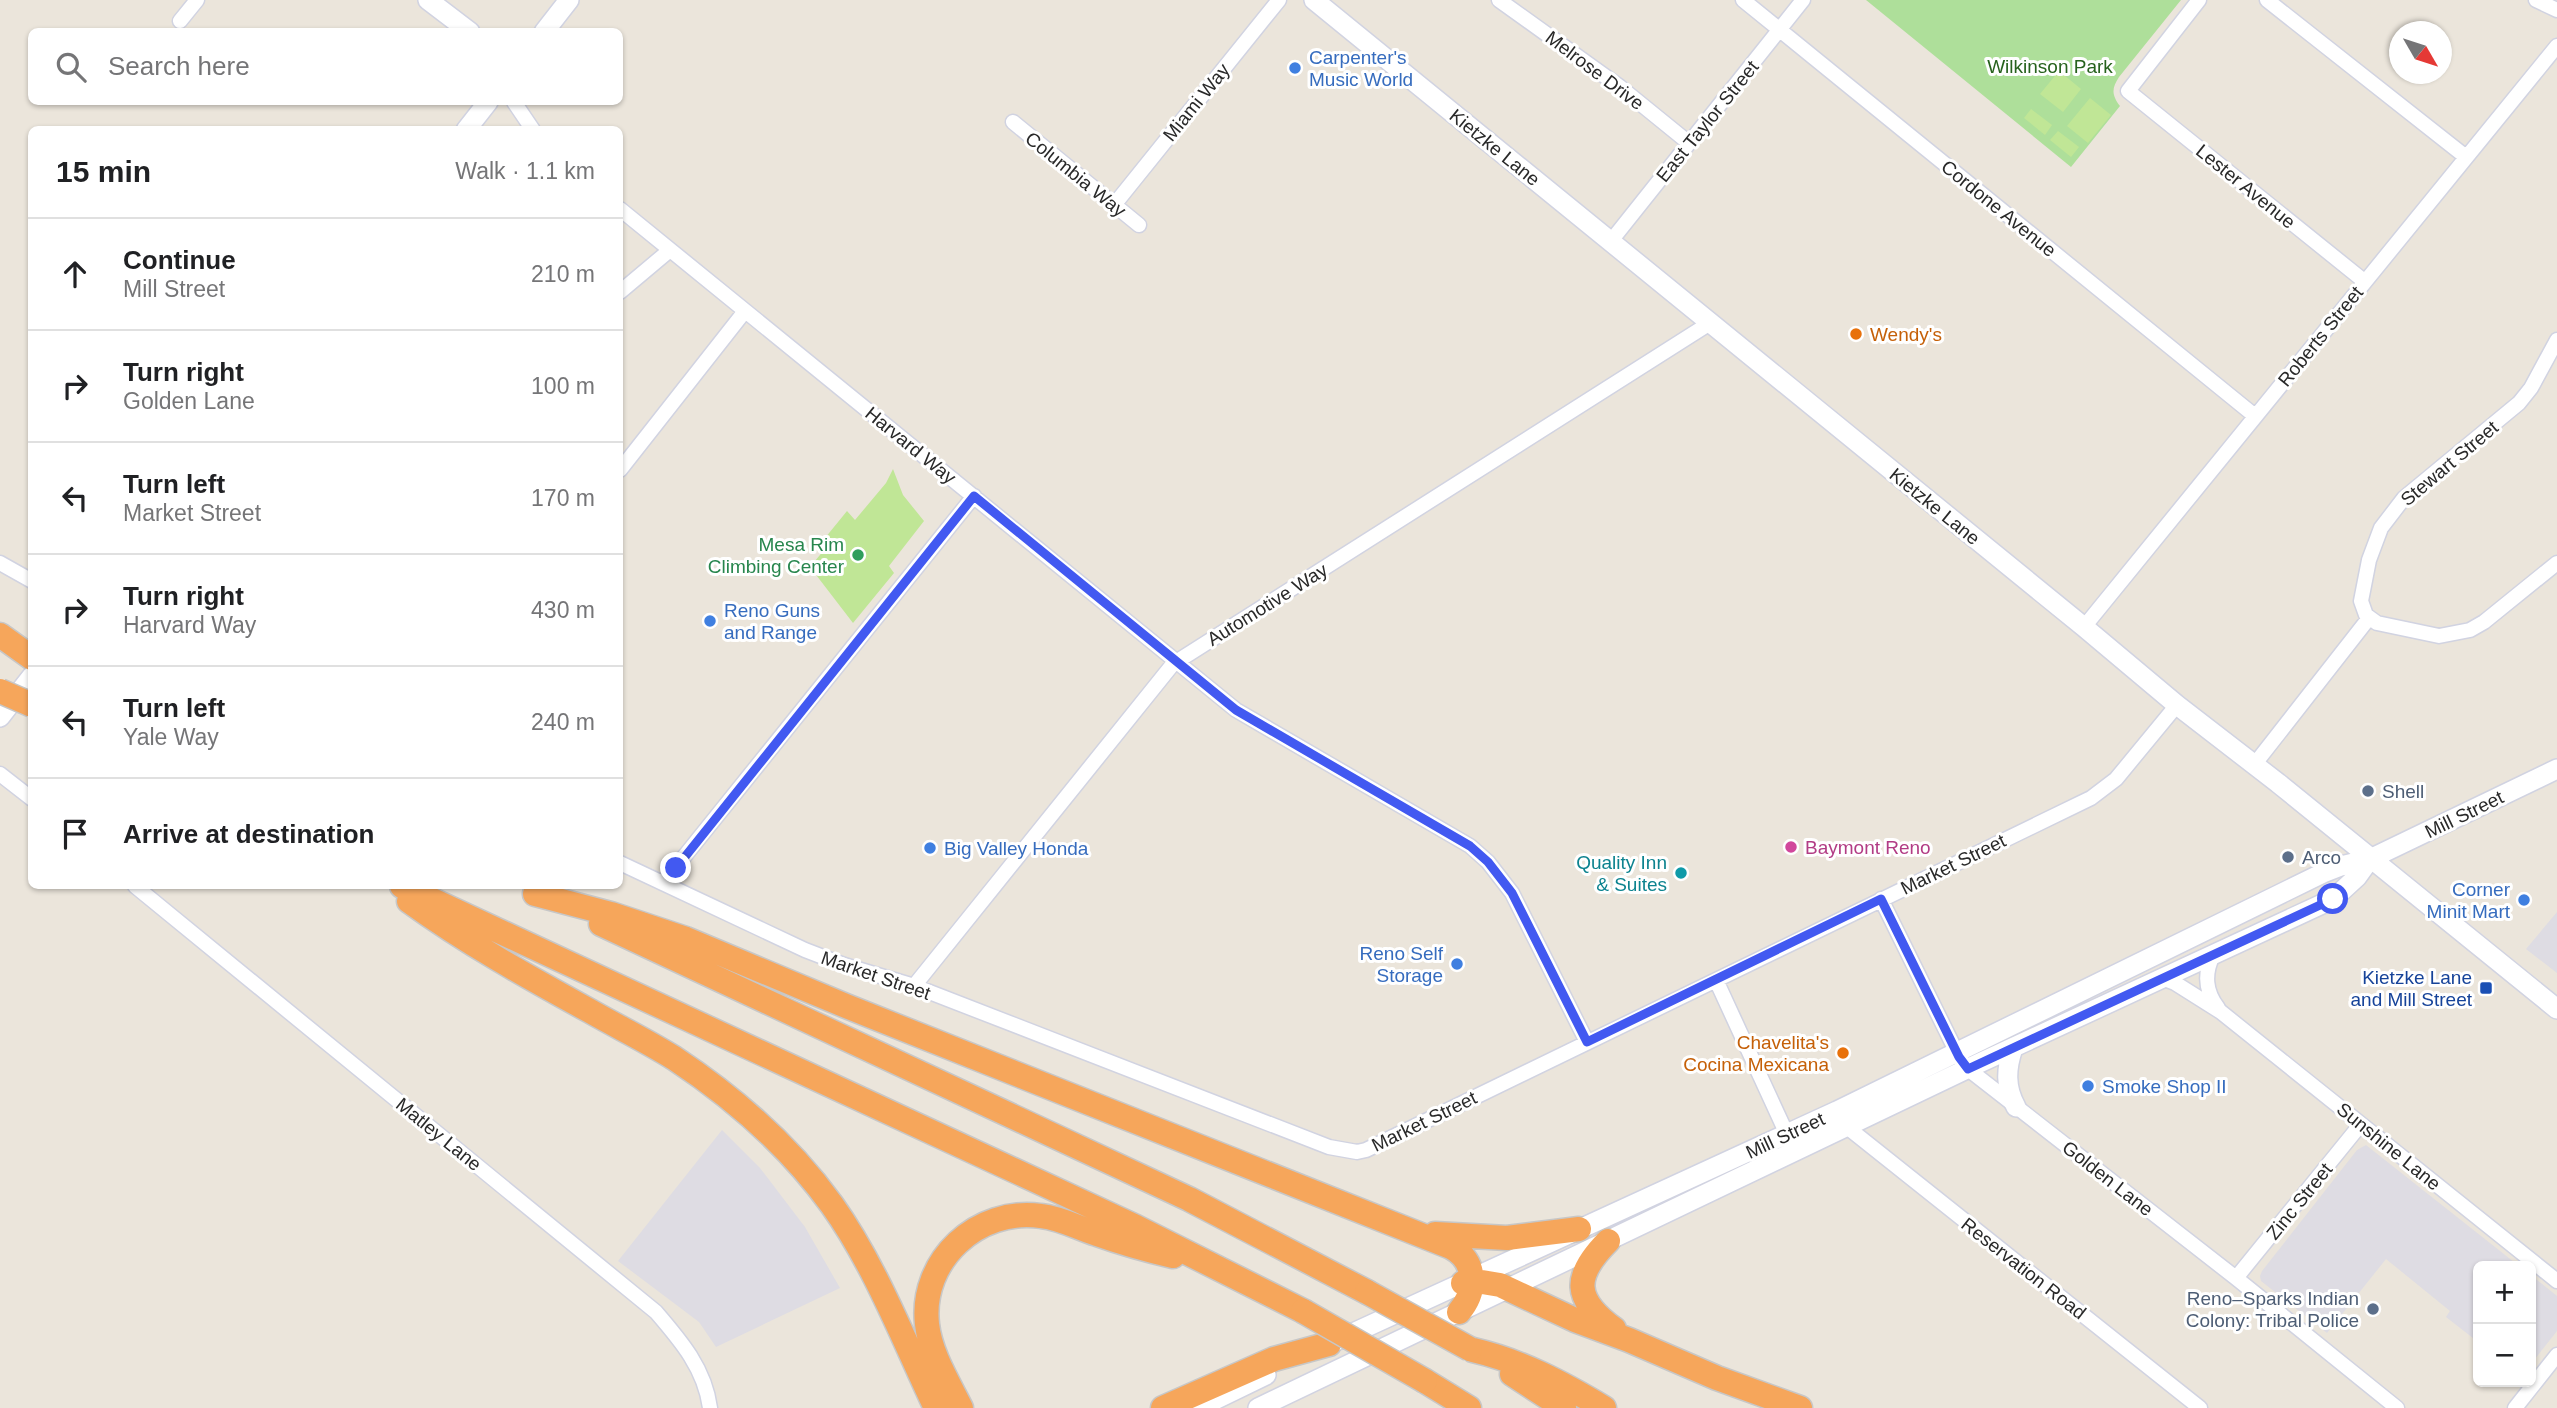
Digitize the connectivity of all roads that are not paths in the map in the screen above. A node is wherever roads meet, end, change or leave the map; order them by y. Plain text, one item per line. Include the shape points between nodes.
1 (197, 0) edge
2 (428, 0) edge
3 (569, 0) edge
4 (1279, 0) edge
5 (1314, 0) edge
6 (1499, 0) edge
7 (1743, 0) edge
8 (1803, 0) edge
9 (2199, 0) edge
10 (2267, 0) edge
11 (2536, 0) edge
12 (2557, 10) edge
13 (180, 21) dead end
14 (465, 28) edge
15 (547, 28) edge
16 (1779, 30) junction
17 (2557, 46) edge
18 (486, 105) edge
19 (516, 105) edge
20 (1013, 122) dead end
21 (469, 126) edge
22 (530, 126) edge
23 (1689, 143) junction
24 (2466, 157) junction
25 (1114, 205) junction
26 (623, 211) edge
27 (1139, 225) dead end
28 (1611, 241) junction
29 (670, 250) junction
30 (2364, 281) junction
31 (623, 289) edge
32 (745, 311) junction
33 (1710, 323) junction
34 (2557, 340) edge
35 (2255, 416) junction
36 (623, 466) edge
37 (974, 496) junction
38 (0, 563) edge
39 (2557, 563) edge
40 (28, 580) edge
41 (2369, 618) junction
42 (2084, 627) junction
43 (0, 635) edge
44 (0, 645) edge
45 (28, 656) edge
46 (28, 657) edge
47 (1176, 662) junction
48 (28, 681) edge
49 (0, 691) edge
50 (28, 705) edge
51 (2177, 705) junction
52 (28, 707) edge
53 (0, 708) edge
54 (0, 717) edge
55 (2254, 765) junction
56 (2557, 769) edge
57 (0, 774) edge
58 (28, 796) edge
59 (2370, 859) junction
60 (623, 864) edge
61 (663, 883) junction
62 (139, 889) edge
63 (394, 889) edge
64 (408, 889) edge
65 (527, 890) edge
66 (1881, 899) junction
67 (2213, 955) junction
68 (2162, 978) junction
69 (1716, 980) junction
70 (915, 986) junction
71 (2557, 1009) edge
72 (2221, 1012) junction
73 (1587, 1042) junction
74 (2013, 1048) junction
75 (1963, 1061) junction
76 (2016, 1107) junction
77 (2361, 1124) junction
78 (1847, 1126) junction
79 (1791, 1143) junction
80 (1386, 1223) junction
81 (1579, 1229) junction
82 (1608, 1241) junction
83 (2236, 1278) junction
84 (1244, 1280) junction
85 (2557, 1281) edge
86 (1469, 1282) junction
87 (1508, 1288) junction
88 (1459, 1312) junction
89 (1629, 1340) junction
90 (1329, 1344) junction
91 (1471, 1350) junction
92 (934, 1351) junction
93 (2557, 1355) edge
94 (710, 1408) edge
95 (936, 1408) edge
96 (961, 1408) edge
97 (974, 1408) edge
98 (1163, 1408) edge
99 (1198, 1408) edge
100 (1258, 1408) edge
101 (1469, 1408) edge
102 (1564, 1408) edge
103 (1604, 1408) edge
104 (1800, 1408) edge
105 (2200, 1408) edge
106 (2397, 1408) edge
107 (2515, 1408) edge

1 - 13 street
2 - 14 main road
3 - 15 main road
4 - 25 street, Miami Way
5 - 28 main road, Kietzke Lane
6 - 23 street, Melrose Drive
7 - 16 street, Cordone Avenue
8 - 16 street, East Taylor Street
9 - 30 street, Lester Avenue via 2127,91
10 - 24 street
11 - 12 street
16 - 23 street, East Taylor Street
16 - 35 street, Cordone Avenue
17 - 24 street, Roberts Street
18 - 21 main road
19 - 22 street
20 - 25 street, Columbia Way
23 - 28 street, East Taylor Street
24 - 30 street, Roberts Street
25 - 27 street, Columbia Way
26 - 29 street, Harvard Way
28 - 33 main road, Kietzke Lane
29 - 31 street
29 - 32 street, Harvard Way
30 - 35 street, Roberts Street
32 - 36 street
32 - 37 street, Harvard Way
33 - 42 main road, Kietzke Lane
33 - 47 street, Automotive Way
34 - 41 street, Stewart Street via 2519,403 2391,512 2369,560 2361,601
35 - 42 street, Roberts Street
37 - 47 street, Harvard Way
37 - 61 street
38 - 40 street
39 - 41 street via 2470,629 2439,636
41 - 55 street
42 - 51 main road, Kietzke Lane
43 - 45 highway
44 - 46 highway
47 - 70 street, Automotive Way
47 - 73 street, Harvard Way via 1236,710 1470,846 1488,862 1512,893
48 - 54 main road
49 - 50 highway, bridge
51 - 55 main road, Kietzke Lane
51 - 66 street, Market Street via 2101,791
52 - 53 highway
55 - 59 main road, Kietzke Lane
56 - 59 main road, Mill Street
57 - 58 street
59 - 67 main road, Mill Street via 2333,899
59 - 71 main road, Kietzke Lane
59 - 75 main road, Mill Street via 2323,873
60 - 61 street, Market Street
61 - 70 street, Market Street via 805,950
62 - 94 street, Matley Lane via 656,1312 695,1361
63 - 95 highway via 484,952 670,1056 722,1093 769,1135 846,1227
64 - 84 highway
65 - 80 highway via 686,939
65 - 91 highway, bridge via 1189,1199
66 - 69 street, Market Street
66 - 75 street, Golden Lane
67 - 68 main road, Mill Street
67 - 72 street, Sunshine Lane via 2207,982 2211,999
68 - 72 street, Sunshine Lane
68 - 74 main road, Mill Street
69 - 73 street, Market Street
69 - 79 street
70 - 73 street, Market Street via 1342,1151 1366,1150
72 - 77 street, Sunshine Lane
74 - 75 main road, Mill Street
74 - 76 main road via 2007,1075
75 - 76 street, Golden Lane
75 - 78 main road, Mill Street
75 - 79 main road, Mill Street
76 - 83 street, Golden Lane
77 - 83 street, Zinc Street
77 - 85 street, Sunshine Lane
78 - 79 main road, Mill Street
78 - 105 street, Reservation Road
79 - 81 main road, Mill Street
79 - 82 main road, Mill Street
80 - 81 highway via 1427,1233 1483,1238
80 - 86 highway via 1455,1250 1467,1262
81 - 86 main road, Mill Street
82 - 87 main road, Mill Street
82 - 89 highway via 1585,1268 1582,1289 1595,1313
83 - 106 street, Golden Lane
84 - 92 highway via 1054,1218 1026,1214 1000,1218 964,1236 936,1272 927,1311
84 - 101 highway, bridge
86 - 87 highway
86 - 88 highway via 1469,1298
86 - 90 main road, Mill Street
87 - 88 main road, Mill Street
87 - 89 highway via 1564,1316
88 - 100 main road, Mill Street
89 - 104 highway
90 - 98 highway via 1253,1367
90 - 99 main road, Mill Street
91 - 102 highway
91 - 103 highway via 1532,1369
92 - 96 highway
92 - 97 highway
93 - 107 street

